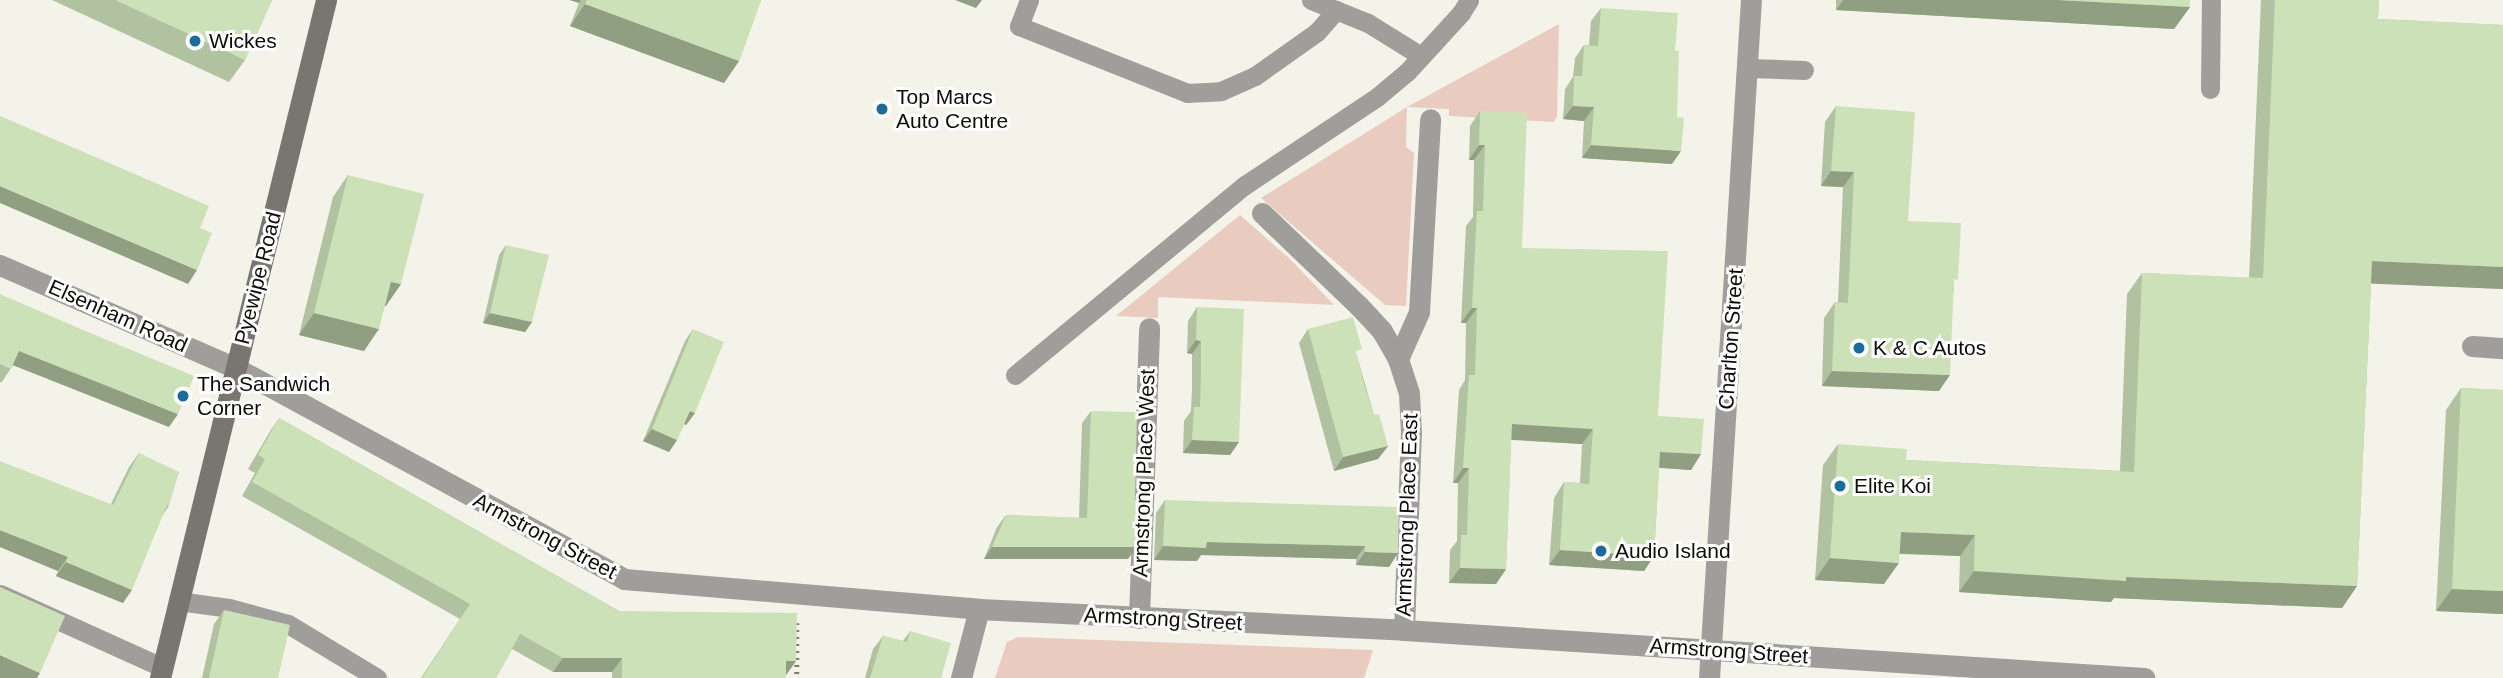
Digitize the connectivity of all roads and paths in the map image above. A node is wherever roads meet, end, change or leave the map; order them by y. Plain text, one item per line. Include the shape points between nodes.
1 (326, 0) edge
2 (1029, 0) edge
3 (1311, 0) edge
4 (1469, 0) edge
5 (1751, 0) edge
6 (2211, 0) edge
7 (1336, 10) junction
8 (1421, 55) junction
9 (1748, 68) junction
10 (1804, 70) dead end
11 (2210, 89) dead end
12 (1430, 119) dead end
13 (1262, 213) dead end
14 (0, 265) edge
15 (1149, 328) dead end
16 (2472, 346) dead end
17 (2503, 348) edge
18 (1398, 359) junction
19 (236, 368) junction
20 (1015, 375) dead end
21 (797, 593) junction
22 (0, 594) edge
23 (178, 601) junction
24 (979, 609) junction
25 (1139, 618) junction
26 (1404, 630) junction
27 (1711, 649) junction
28 (161, 672) edge
29 (2066, 676) edge
30 (377, 678) edge
31 (797, 678) edge
32 (961, 678) edge
33 (1709, 678) edge
34 (2144, 678) edge

1 - 19 street, Pyewipe Road
2 - 7 lane via 1019,26 1187,93 1222,91 1255,76 1317,32
3 - 7 lane
4 - 8 lane
5 - 9 street, Charlton Street
6 - 11 lane
7 - 8 lane
8 - 20 lane via 1377,97 1245,185
9 - 10 lane
9 - 27 street, Charlton Street
12 - 18 street via 1419,312
13 - 18 street, Armstrong Place East via 1358,305 1382,331
14 - 19 street, Elsenham Road
15 - 25 street, Armstrong Place West
16 - 17 street
18 - 26 street, Armstrong Place East via 1409,393 1411,433
19 - 21 street, Armstrong Street via 624,579
19 - 23 street, Pyewipe Road
21 - 24 street, Armstrong Street
21 - 31 path
22 - 28 lane
23 - 28 street, Pyewipe Road
23 - 30 lane via 229,608 288,624
24 - 25 street, Armstrong Street
24 - 32 street
25 - 26 street, Armstrong Street
26 - 27 street, Armstrong Street
27 - 29 street, Armstrong Street
27 - 33 street, Charlton Street
29 - 34 street, Armstrong Street

